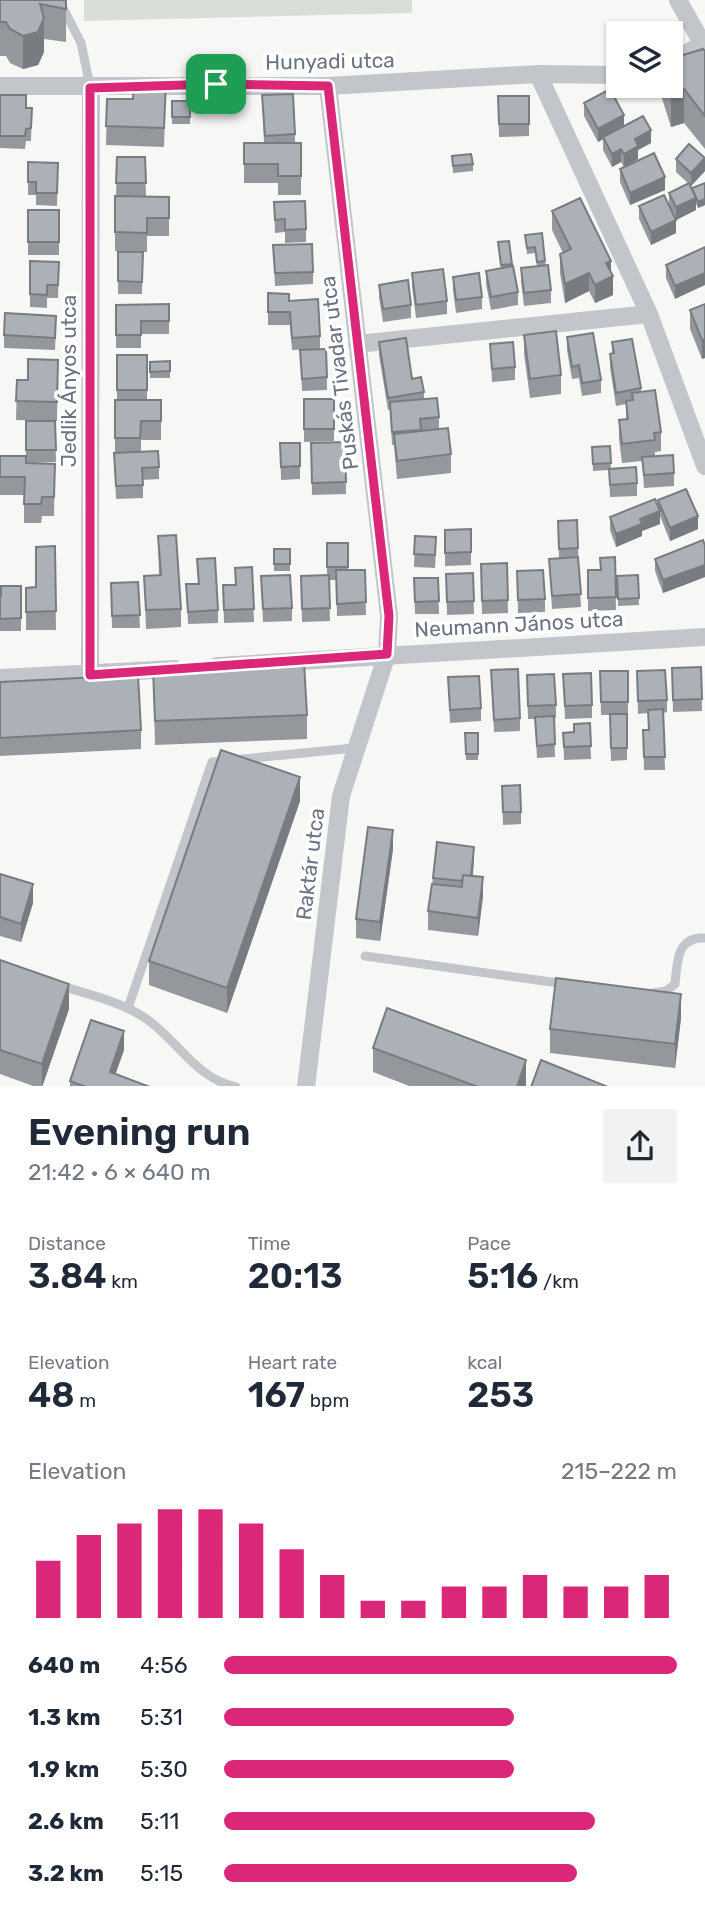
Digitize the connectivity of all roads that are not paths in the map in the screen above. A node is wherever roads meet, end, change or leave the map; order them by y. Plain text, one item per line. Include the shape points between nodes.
1 (59, 0) edge
2 (678, 0) edge
3 (66, 36) dead end
4 (81, 43) junction
5 (704, 45) edge
6 (683, 57) edge
7 (538, 74) junction
8 (606, 75) edge
9 (0, 86) edge
10 (328, 86) junction
11 (90, 88) junction
12 (649, 314) junction
13 (358, 344) junction
14 (705, 466) edge
15 (705, 637) edge
16 (387, 654) junction
17 (90, 675) junction
18 (0, 678) edge
19 (354, 748) junction
20 (705, 937) edge
21 (365, 956) dead end
22 (51, 982) edge
23 (582, 986) edge
24 (644, 993) edge
25 (128, 1007) junction
26 (233, 1086) edge
27 (306, 1086) edge

1 - 4 lane
2 - 5 street
3 - 4 lane
4 - 11 lane
5 - 6 street
7 - 8 street, Hunyadi utca
7 - 10 street, Hunyadi utca
7 - 12 street
9 - 11 street, Hunyadi utca
10 - 11 street, Hunyadi utca
10 - 13 street, Puskás Tivadar utca
11 - 17 street, Jedlik Ányos utca
12 - 13 street
12 - 14 street
13 - 16 street, Puskás Tivadar utca via 389,616
15 - 16 street, Neumann János utca
16 - 17 street, Neumann János utca
16 - 19 street, Raktár utca
17 - 18 street, Neumann János utca
19 - 25 lane via 212,762
19 - 27 street, Raktár utca via 341,796
20 - 24 lane via 694,937 678,953 675,984 666,992
21 - 23 lane
22 - 25 lane
25 - 26 lane via 164,1034 195,1066

